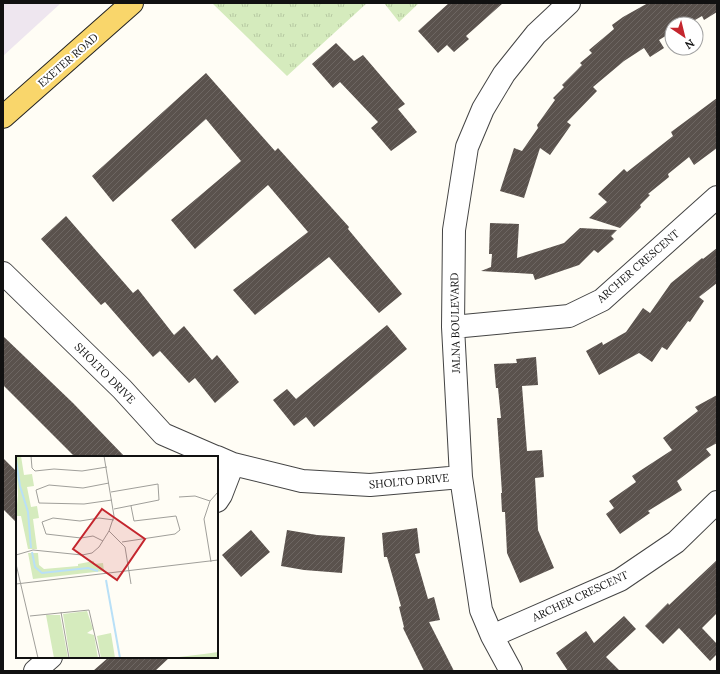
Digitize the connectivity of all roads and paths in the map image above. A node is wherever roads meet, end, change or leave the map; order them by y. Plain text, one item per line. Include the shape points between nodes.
1 (132, 3) edge
2 (569, 3) edge
3 (3, 117) edge
4 (717, 197) edge
5 (3, 273) edge
6 (453, 327) junction
7 (213, 456) edge
8 (222, 460) edge
9 (461, 477) junction
10 (218, 500) edge
11 (717, 502) edge
12 (492, 636) junction
13 (50, 658) edge
14 (35, 671) edge
15 (511, 671) edge

1 - 3 main road, EXETER ROAD
2 - 6 street, JALNA BOULEVARD via 536,34 504,74 482,109 467,147 454,230
4 - 6 street, ARCHER CRESCENT via 602,300 569,316
5 - 7 street, SHOLTO DRIVE via 122,389 163,434
6 - 9 street, JALNA BOULEVARD
8 - 9 street, SHOLTO DRIVE via 302,480 370,485
8 - 10 street via 221,495
9 - 12 street, JALNA BOULEVARD via 481,610
11 - 12 street, ARCHER CRESCENT via 676,542 620,580
12 - 15 street, JALNA BOULEVARD
13 - 14 street

